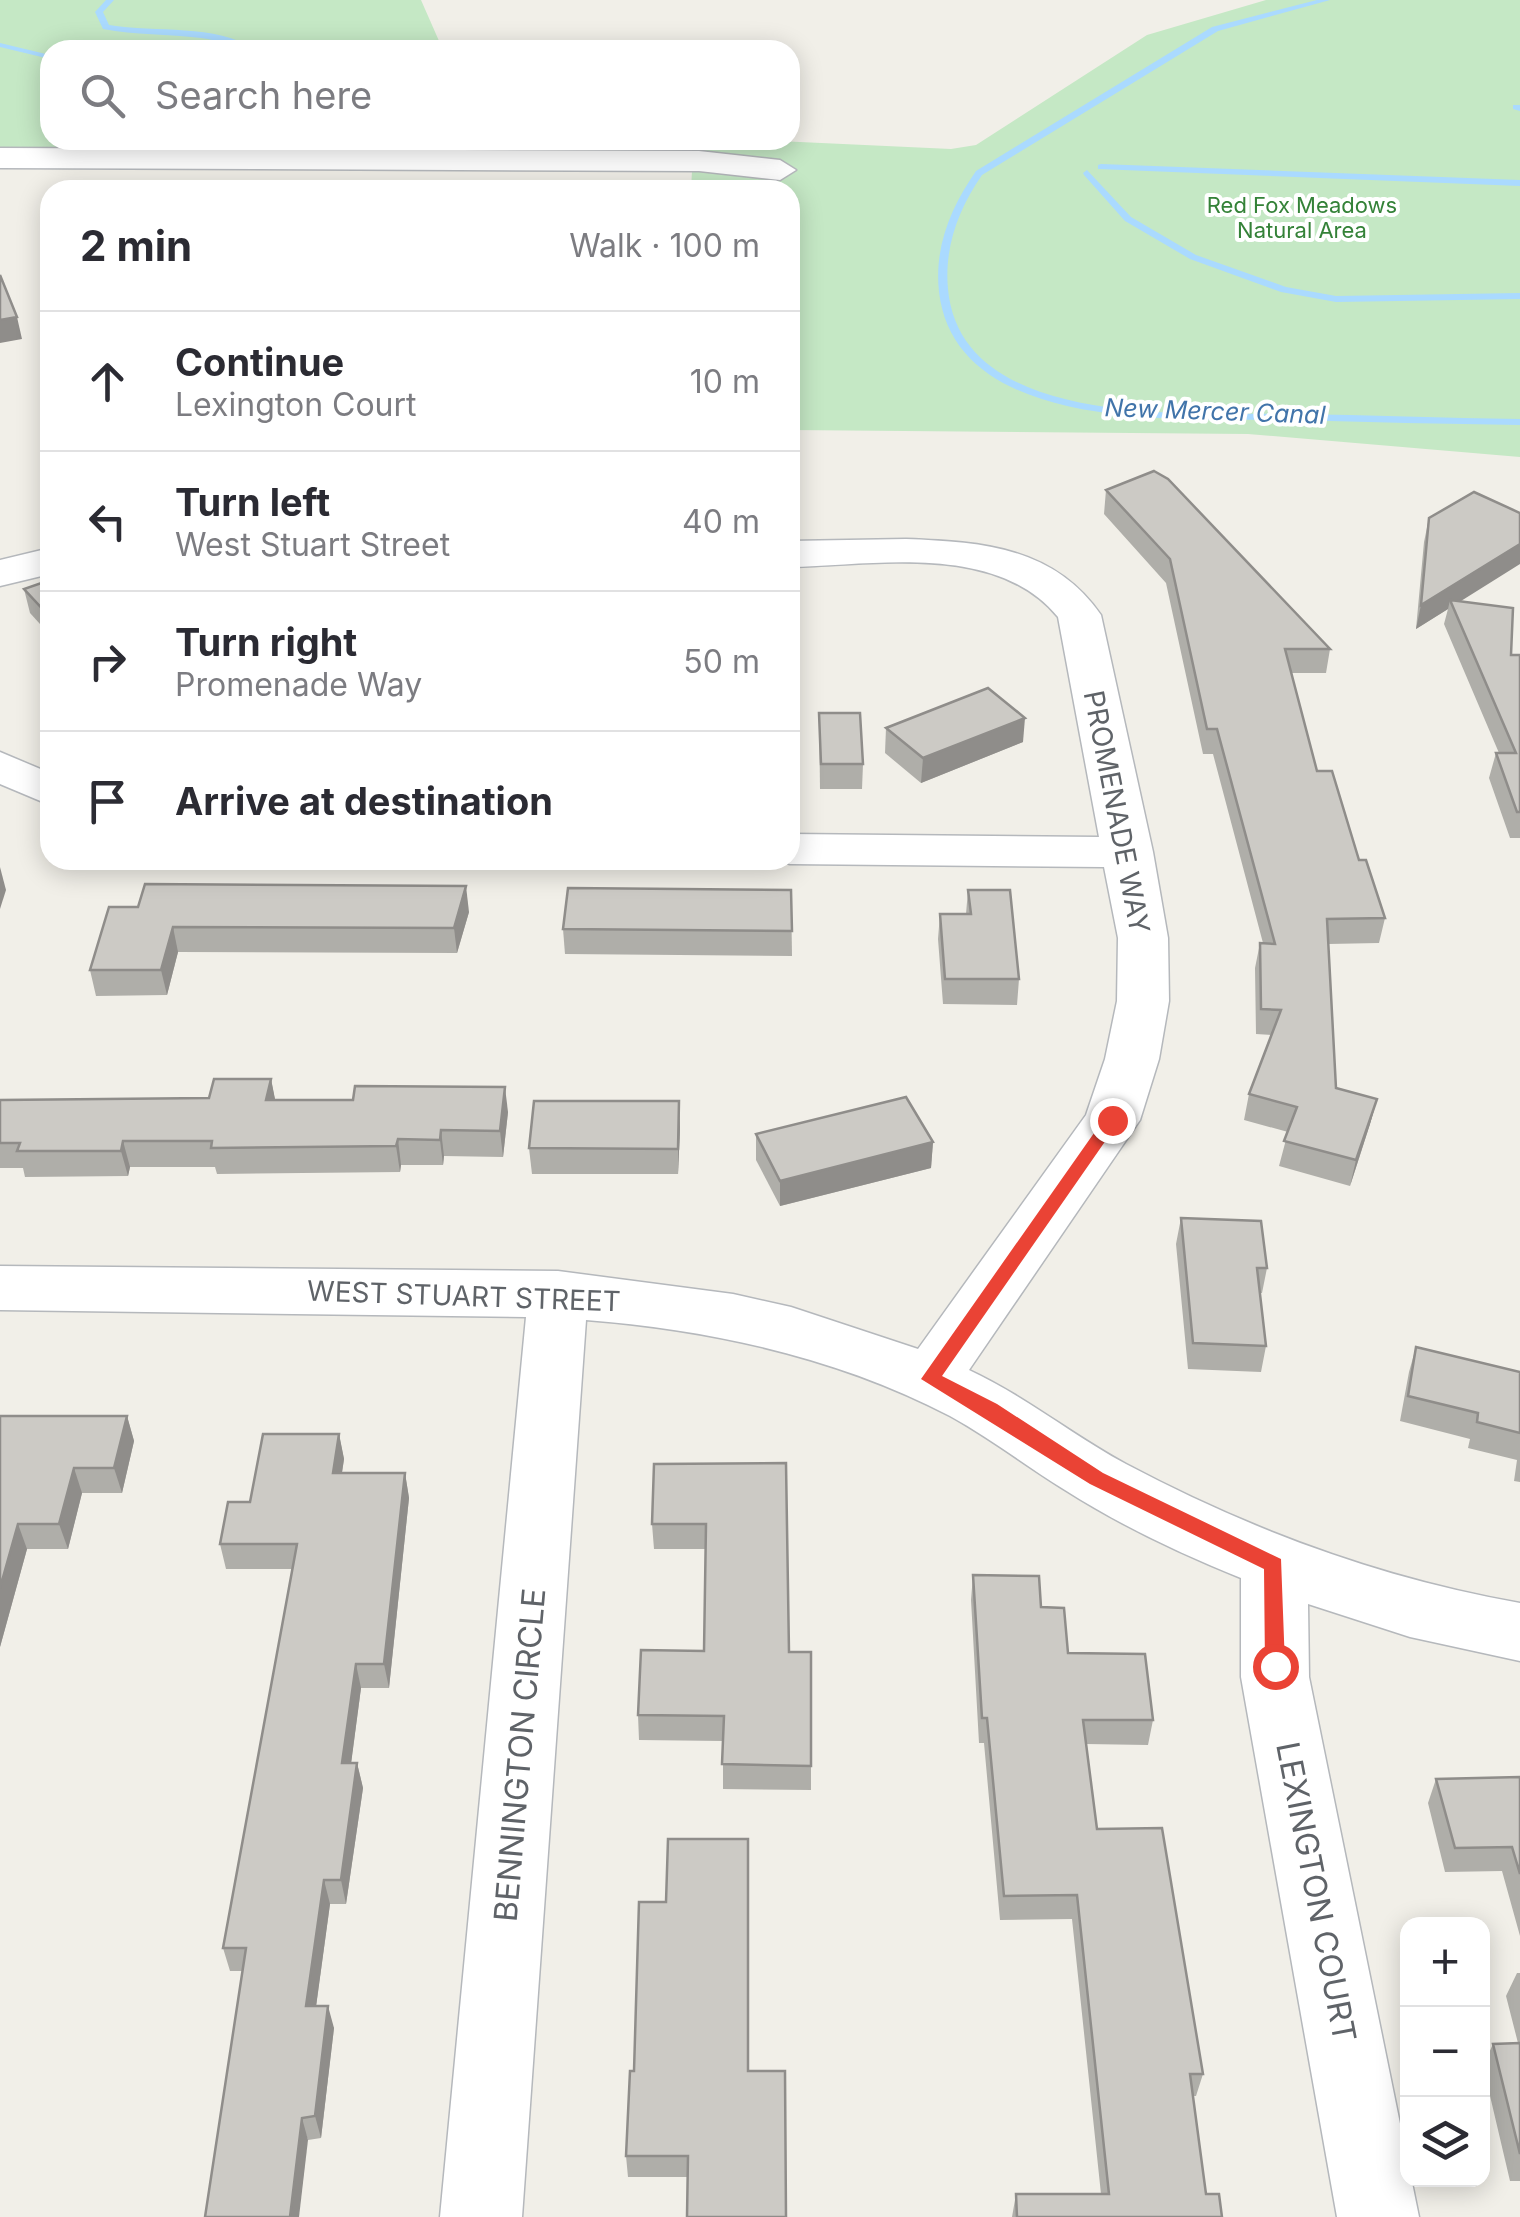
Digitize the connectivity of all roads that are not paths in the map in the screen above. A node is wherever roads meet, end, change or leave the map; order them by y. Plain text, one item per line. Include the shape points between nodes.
1 (0, 158) edge
2 (780, 170) dead end
3 (800, 554) edge
4 (40, 563) edge
5 (0, 572) edge
6 (0, 766) edge
7 (40, 786) edge
8 (800, 849) edge
9 (1129, 852) junction
10 (0, 1288) edge
11 (558, 1294) junction
12 (930, 1379) junction
13 (1274, 1565) junction
14 (1520, 1632) edge
15 (481, 2217) edge
16 (1378, 2217) edge

1 - 2 street via 698,162
3 - 9 street, PROMENADE WAY via 987,557 1043,575 1066,593 1079,615
4 - 5 street
6 - 7 street
8 - 9 street
9 - 12 street, PROMENADE WAY via 1143,938 1143,1001 1112,1120
10 - 11 street, WEST STUART STREET
11 - 12 street, WEST STUART STREET via 729,1315 848,1347
11 - 15 street, BENNINGTON CIRCLE
12 - 13 street, WEST STUART STREET via 1097,1478
13 - 14 street, WEST STUART STREET via 1366,1598
13 - 16 street, LEXINGTON COURT via 1275,1677

